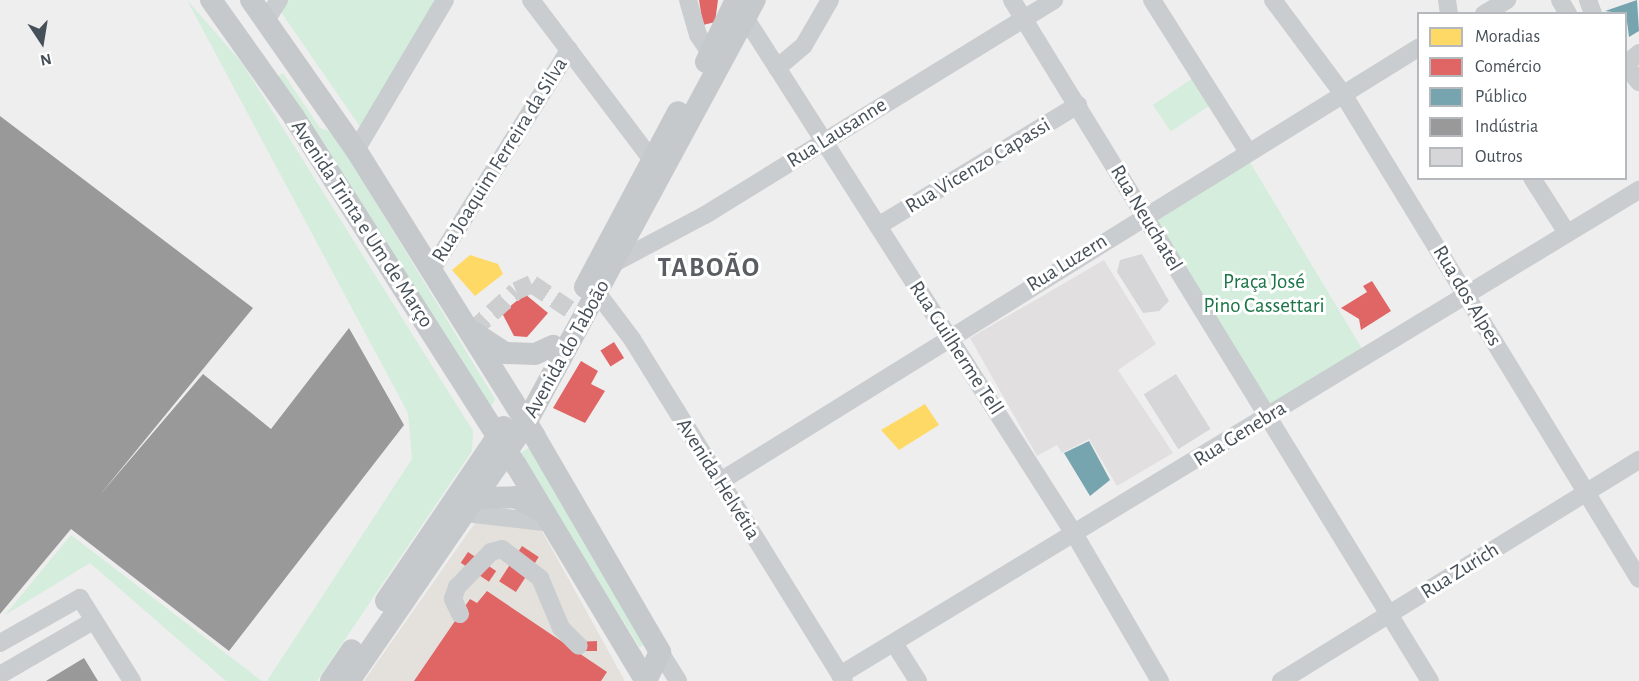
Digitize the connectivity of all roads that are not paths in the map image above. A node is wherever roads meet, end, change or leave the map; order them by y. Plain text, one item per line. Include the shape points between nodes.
1 (211, 0) edge
2 (222, 0) edge
3 (251, 0) edge
4 (279, 0) edge
5 (445, 0) edge
6 (531, 0) edge
7 (688, 0) edge
8 (830, 0) edge
9 (1012, 0) edge
10 (1054, 0) edge
11 (1152, 0) edge
12 (1273, 0) edge
13 (1507, 0) edge
14 (746, 6) edge
15 (1285, 9) edge
16 (1487, 12) edge
17 (1023, 18) junction
18 (266, 20) junction
19 (1417, 49) edge
20 (569, 50) junction
21 (1639, 53) edge
22 (711, 54) junction
23 (1627, 64) edge
24 (1627, 66) edge
25 (777, 68) junction
26 (268, 80) junction
27 (1639, 82) edge
28 (1343, 94) junction
29 (1078, 105) junction
30 (341, 128) junction
31 (823, 141) junction
32 (356, 150) junction
33 (1248, 152) junction
34 (652, 160) junction
35 (1533, 180) edge
36 (1639, 190) edge
37 (1144, 215) junction
38 (878, 226) junction
39 (1567, 233) junction
40 (618, 261) junction
41 (431, 271) junction
42 (593, 286) junction
43 (1467, 296) junction
44 (464, 324) junction
45 (949, 338) junction
46 (554, 346) junction
47 (520, 416) junction
48 (1268, 417) junction
49 (502, 444) junction
50 (1639, 460) edge
51 (719, 482) junction
52 (1588, 492) junction
53 (471, 505) junction
54 (550, 520) junction
55 (1075, 535) junction
56 (1639, 579) edge
57 (460, 614) dead end
58 (1389, 616) junction
59 (93, 621) junction
60 (0, 643) edge
61 (894, 643) junction
62 (579, 646) dead end
63 (660, 652) junction
64 (0, 675) edge
65 (842, 678) edge
66 (132, 681) edge
67 (331, 681) edge
68 (349, 681) edge
69 (646, 681) edge
70 (678, 681) edge
71 (918, 681) edge
72 (1160, 681) edge
73 (1281, 681) edge
74 (1430, 681) edge

1 - 26 main road, Avenida Trinta e Um de Março
2 - 18 main road via 248,26
3 - 18 main road, Avenida Trinta e Um de Março
4 - 18 street
5 - 32 street
6 - 20 street
7 - 22 street via 698,35
8 - 25 street via 804,45
9 - 17 street, Rua Neuchatel
10 - 17 street, Rua Lausanne
11 - 33 street
12 - 15 street, Rua dos Alpes
13 - 16 street
14 - 22 main road, Avenida do Taboão
14 - 25 street, Rua Guilherme Tell
14 - 40 main road, Avenida do Taboão
15 - 28 street, Rua dos Alpes
17 - 29 street, Rua Neuchatel
17 - 31 street, Rua Lausanne
18 - 30 main road, Avenida Trinta e Um de Março
19 - 28 street, Rua Luzern
20 - 34 street
20 - 41 street, Rua Joaquim Ferreira da Silva
21 - 23 street
22 - 34 main road, Avenida do Taboão
24 - 27 street
25 - 31 street, Rua Guilherme Tell
26 - 30 main road via 279,70 289,71
26 - 49 main road, Avenida Trinta e Um de Março
28 - 33 street, Rua Luzern
28 - 43 street, Rua dos Alpes
29 - 37 street, Rua Neuchatel
29 - 38 street, Rua Vicenzo Capassi
30 - 32 main road, Avenida Trinta e Um de Março
31 - 38 street, Rua Guilherme Tell
31 - 40 street, Rua Lausanne via 705,215
32 - 41 main road, Avenida Trinta e Um de Março
33 - 37 street, Rua Luzern
34 - 42 main road, Avenida do Taboão
35 - 39 street
36 - 39 street, Rua Genebra
37 - 45 street, Rua Luzern
37 - 48 street, Rua Neuchatel
38 - 45 street, Rua Guilherme Tell
39 - 43 street, Rua Genebra
40 - 42 main road, Avenida do Taboão
41 - 44 main road, Avenida Trinta e Um de Março
42 - 46 main road, Avenida do Taboão
42 - 47 main road, Avenida do Taboão
42 - 51 street, Avenida Helvétia
43 - 48 street, Rua Genebra
43 - 52 street, Rua dos Alpes
44 - 46 main road via 505,353 535,354
44 - 47 main road, Avenida Trinta e Um de Março
45 - 51 street, Rua Luzern
45 - 55 street, Rua Guilherme Tell
46 - 47 main road, Avenida do Taboão
47 - 49 main road, Avenida do Taboão
47 - 63 main road, Avenida Trinta e Um de Março
48 - 55 street, Rua Genebra
48 - 58 street, Rua Neuchatel
49 - 53 main road, Avenida do Taboão
49 - 54 main road, Avenida Trinta e Um de Março
49 - 67 main road, Avenida do Taboão
50 - 52 street, Rua Zurich
51 - 65 street, Avenida Helvétia
52 - 56 street, Rua dos Alpes
52 - 58 street, Rua Zurich
53 - 54 main road via 514,496
53 - 68 main road, Avenida do Taboão
54 - 69 main road, Avenida Trinta e Um de Março
55 - 61 street, Rua Genebra
55 - 72 street, Rua Guilherme Tell
57 - 62 street via 453,599 457,586 491,552 502,549 540,578 561,628
58 - 73 street, Rua Zurich
58 - 74 street, Rua Neuchatel
59 - 60 street via 78,599
59 - 64 street
59 - 66 street
61 - 65 street, Rua Genebra
61 - 71 street
63 - 69 main road
63 - 70 street

